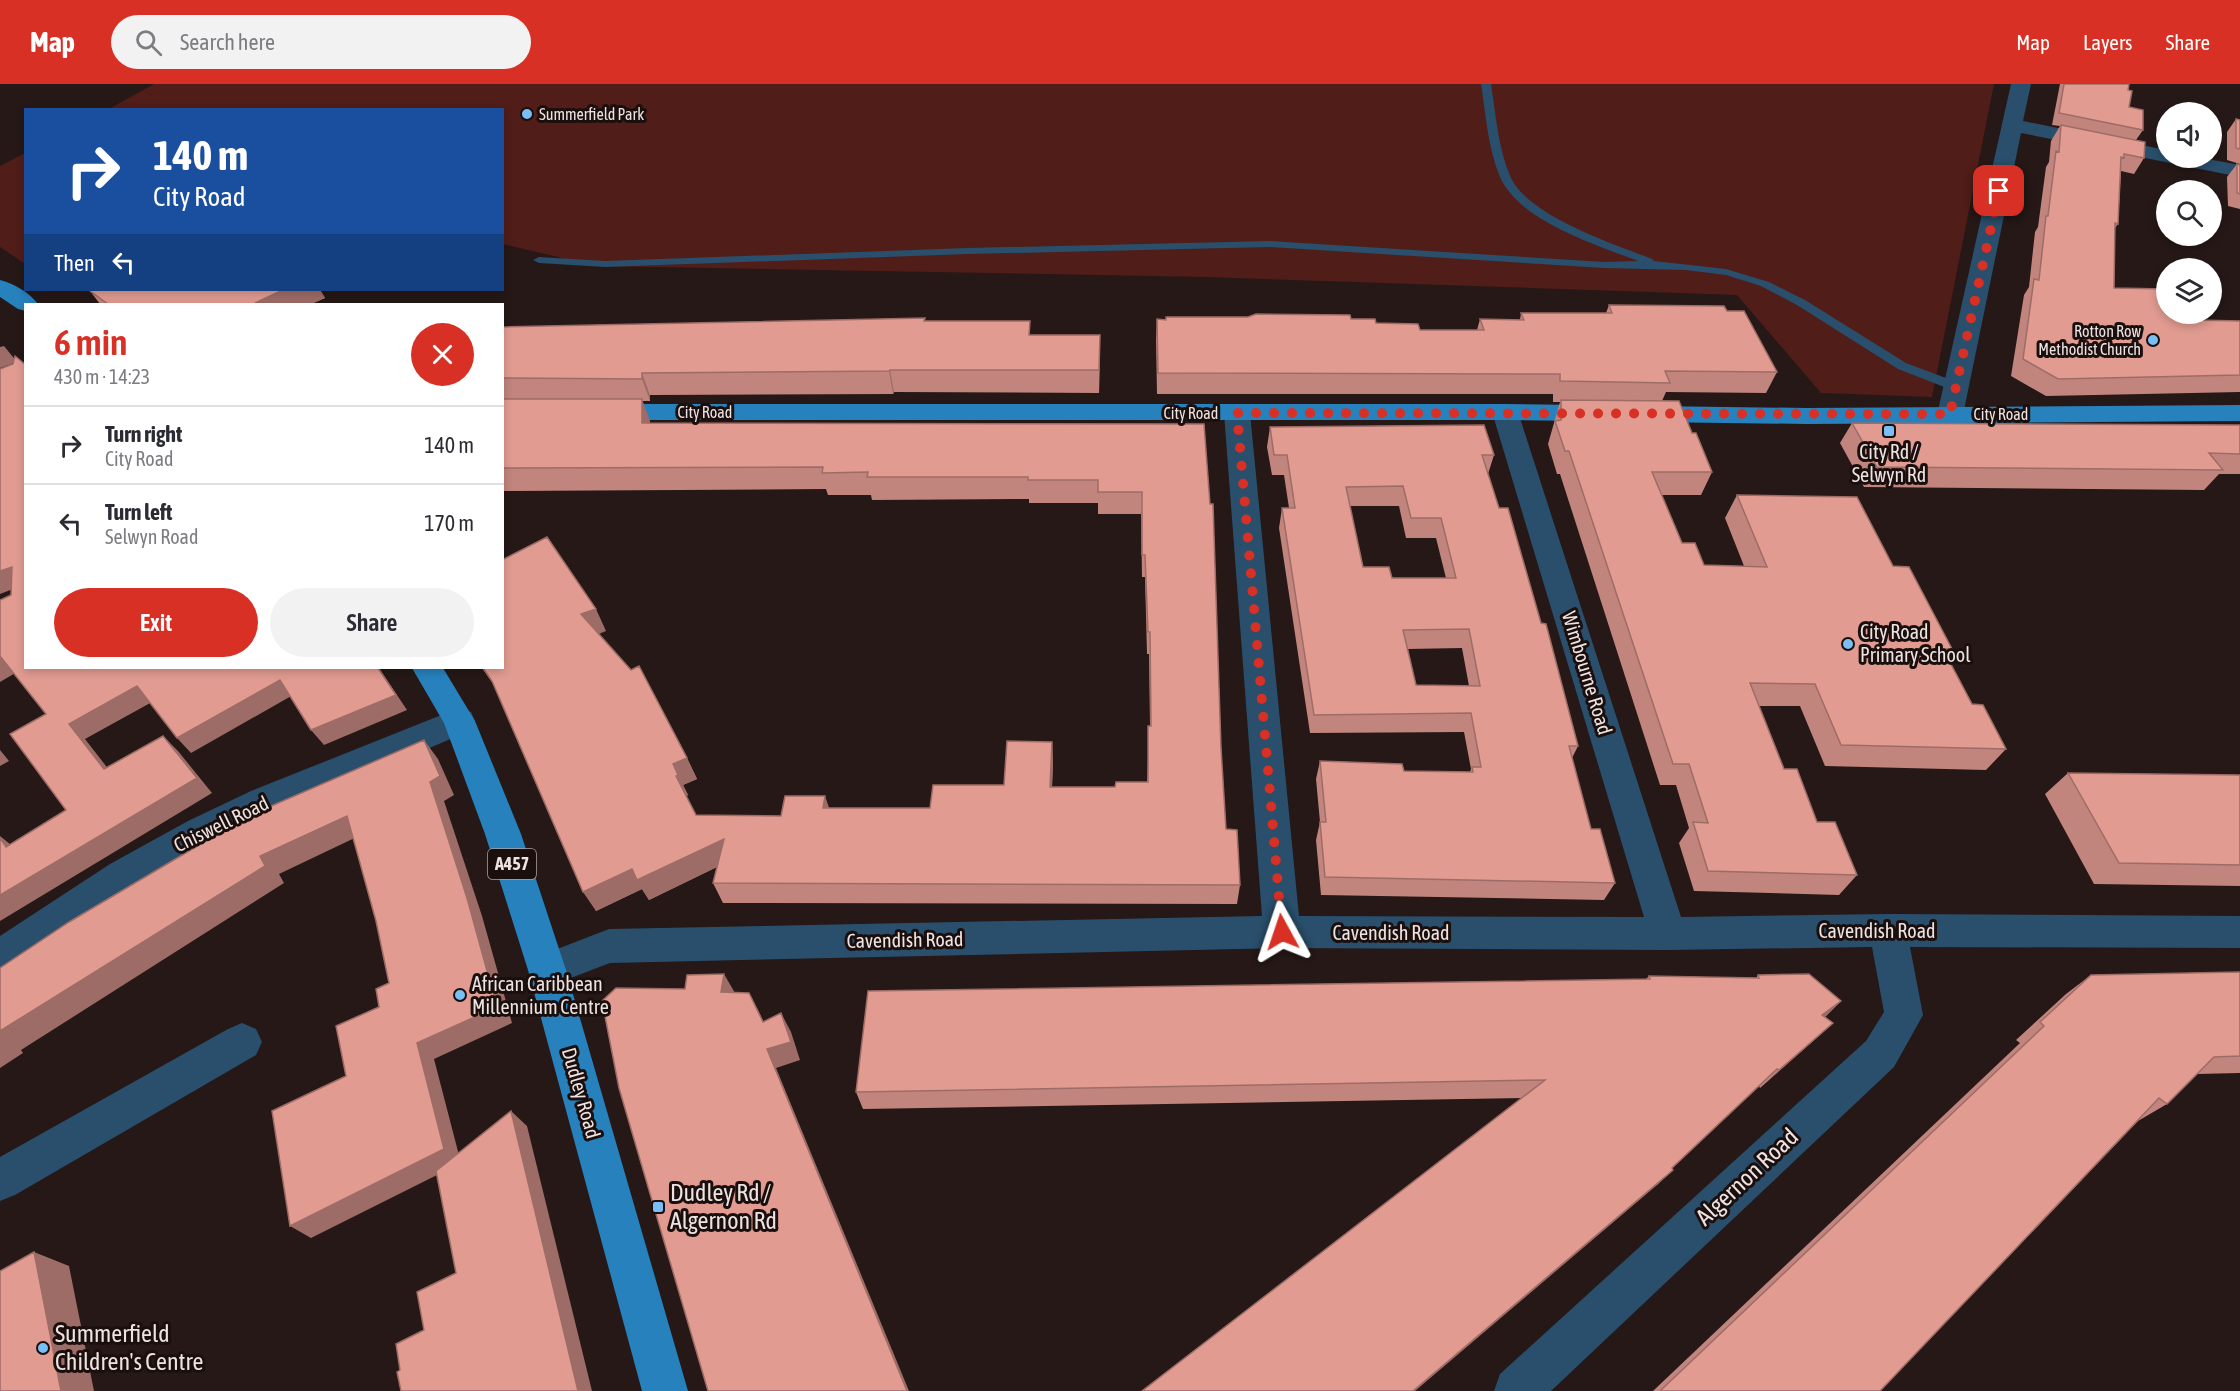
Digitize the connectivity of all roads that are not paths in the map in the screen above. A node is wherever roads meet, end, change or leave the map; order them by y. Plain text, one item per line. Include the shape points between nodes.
1 (1486, 84) edge
2 (2021, 84) edge
3 (2013, 125) junction
4 (2156, 154) edge
5 (2222, 168) edge
6 (2240, 171) edge
7 (539, 260) dead end
8 (1657, 264) junction
9 (0, 287) edge
10 (24, 303) edge
11 (1957, 387) junction
12 (574, 412) edge
13 (1505, 412) junction
14 (1237, 413) junction
15 (2240, 413) edge
16 (1950, 414) junction
17 (428, 669) edge
18 (459, 721) junction
19 (1888, 930) junction
20 (1282, 932) junction
21 (2240, 932) edge
22 (1668, 934) junction
23 (0, 957) edge
24 (547, 970) junction
25 (242, 1042) dead end
26 (0, 1180) edge
27 (665, 1391) edge
28 (1517, 1391) edge

1 - 8 lane via 1501,163 1510,186 1520,197 1571,229
2 - 3 street
3 - 4 street
3 - 11 street
5 - 6 street
7 - 8 lane via 605,264 1270,244 1604,265
8 - 11 lane via 1730,273 1764,284 1814,308 1903,367
9 - 10 main road
11 - 16 street
12 - 14 main road, City Road
13 - 14 main road, City Road
13 - 16 main road, City Road
13 - 22 street, Wimbourne Road
14 - 20 street
15 - 16 main road, City Road
17 - 18 main road, Dudley Road / A457
18 - 23 street, Chiswell Road via 199,831
18 - 24 main road, Dudley Road / A457
19 - 21 street, Cavendish Road
19 - 22 street, Cavendish Road
19 - 28 street, Algernon Road via 1905,1015 1880,1054
20 - 22 street, Cavendish Road
20 - 24 street, Cavendish Road via 609,946
24 - 27 main road, Dudley Road / A457
25 - 26 street

